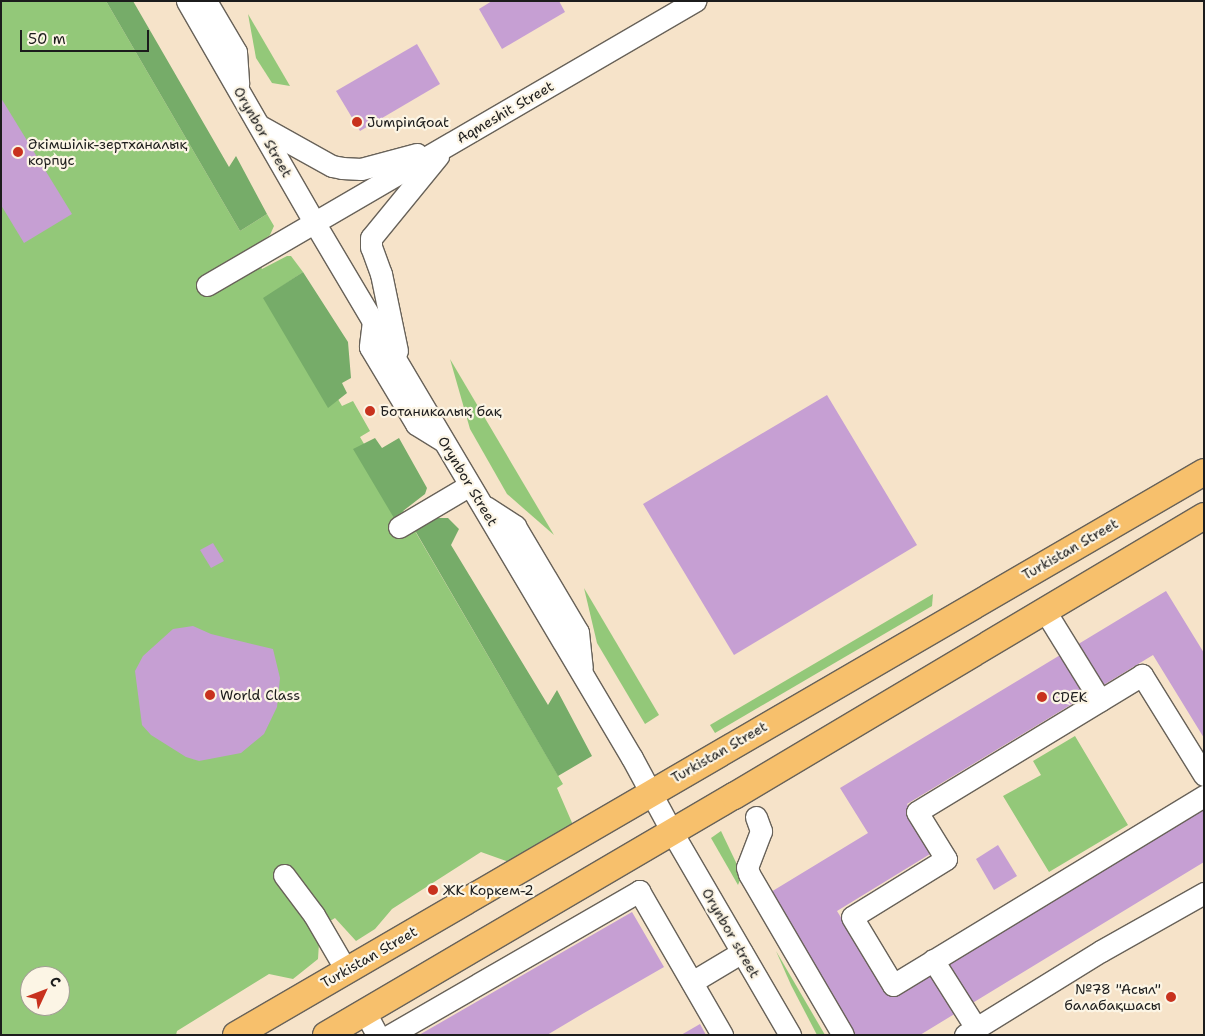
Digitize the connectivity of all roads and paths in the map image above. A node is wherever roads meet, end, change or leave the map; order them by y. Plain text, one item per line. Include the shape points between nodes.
1 (187, 1) edge
2 (206, 1) edge
3 (695, 1) edge
4 (238, 89) junction
5 (260, 126) junction
6 (446, 146) junction
7 (314, 222) junction
8 (207, 285) dead end
9 (373, 321) junction
10 (400, 366) junction
11 (445, 442) junction
12 (1204, 472) edge
13 (470, 485) junction
14 (1204, 516) edge
15 (399, 527) dead end
16 (1045, 611) junction
17 (1100, 700) junction
18 (1204, 774) edge
19 (650, 793) junction
20 (1204, 796) edge
21 (756, 817) dead end
22 (672, 832) junction
23 (284, 875) dead end
24 (1204, 893) edge
25 (742, 952) junction
26 (934, 960) junction
27 (346, 970) junction
28 (692, 982) junction
29 (365, 1012) junction
30 (971, 1031) edge
31 (236, 1035) edge
32 (326, 1035) edge
33 (377, 1035) edge
34 (390, 1035) edge
35 (722, 1035) edge
36 (790, 1035) edge
37 (843, 1035) edge

1 - 4 street, Orynbor Street
2 - 4 street via 236,52
3 - 6 street, Aqmeshit Street
4 - 5 street, Orynbor Street
5 - 6 street via 332,166 342,168 361,169
5 - 7 street, Orynbor Street
6 - 7 street, Aqmeshit Street
6 - 10 street via 371,238
7 - 8 street, Aqmeshit Street
7 - 9 street, Orynbor Street
9 - 10 street, Orynbor Street
9 - 11 street via 370,347 416,424
10 - 11 street, Orynbor Street
11 - 13 street, Orynbor Street
12 - 19 main road, Turkistan Street
13 - 15 street
13 - 19 street, Orynbor Street
14 - 16 main road
16 - 17 street
16 - 22 main road
17 - 18 street via 1142,675
17 - 26 street via 917,812 946,859 852,917 893,985
19 - 22 street, Orynbor Street
19 - 27 main road, Turkistan Street
20 - 26 street
21 - 37 street via 761,831 748,867 749,874
22 - 25 street, Orynbor street
22 - 29 main road
23 - 27 street via 314,915
24 - 30 street via 1101,951
25 - 28 street
25 - 36 street, Orynbor street
26 - 30 street
27 - 31 main road, Turkistan Street
28 - 34 street via 639,891
28 - 35 street
29 - 32 main road
29 - 33 street

